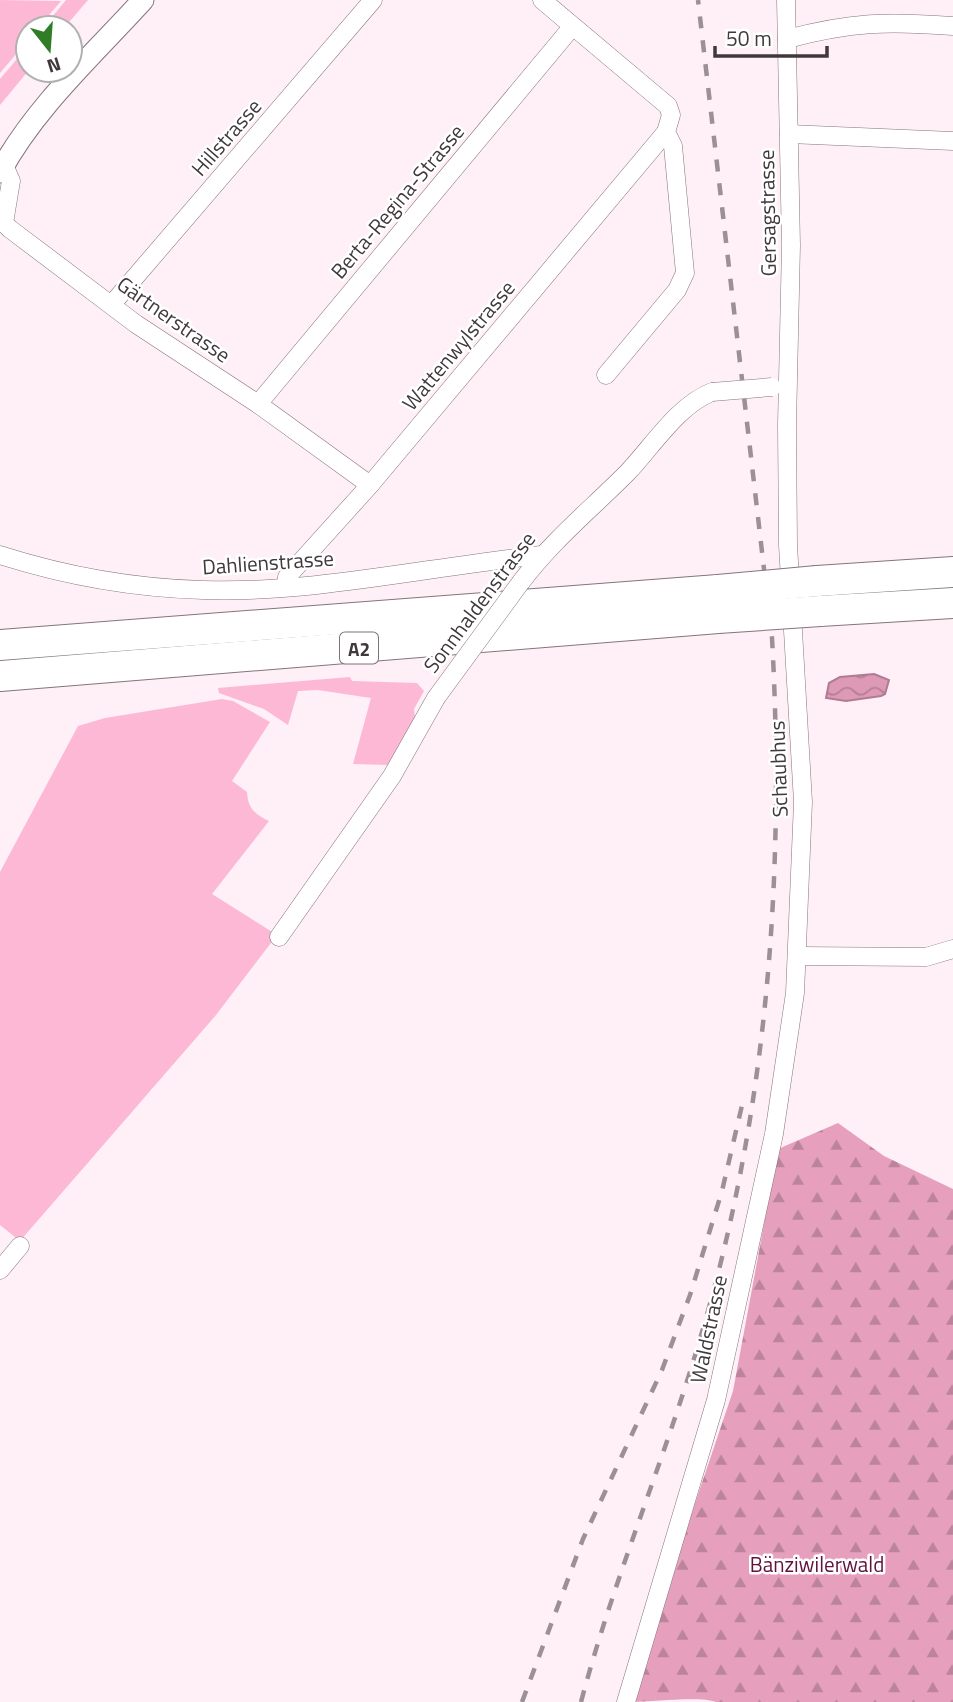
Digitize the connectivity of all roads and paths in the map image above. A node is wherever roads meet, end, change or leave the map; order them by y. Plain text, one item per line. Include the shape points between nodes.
1 (143, 0) edge
2 (373, 0) edge
3 (541, 0) edge
4 (786, 0) edge
5 (953, 26) edge
6 (572, 27) junction
7 (787, 39) junction
8 (666, 132) junction
9 (789, 134) junction
10 (953, 142) edge
11 (2, 168) edge
12 (112, 304) junction
13 (606, 375) dead end
14 (780, 387) junction
15 (258, 404) junction
16 (787, 425) joint
17 (370, 485) junction
18 (0, 555) edge
19 (542, 555) junction
20 (946, 570) edge
21 (286, 587) junction
22 (953, 603) edge
23 (718, 604) junction
24 (0, 645) edge
25 (0, 677) edge
26 (279, 937) dead end
27 (953, 949) edge
28 (797, 956) junction
29 (20, 1246) dead end
30 (0, 1270) edge
31 (626, 1702) edge

1 - 11 street via 61,89
2 - 12 street, Hillstrasse
3 - 6 street
4 - 7 street, Gersagstrasse
5 - 7 street via 885,21 830,27
6 - 8 street via 667,106 671,115
6 - 15 street, Berta-Regina-Strasse
7 - 9 street, Gersagstrasse
8 - 13 street via 673,146 685,273 677,290
8 - 17 street, Wattenwylstrasse
9 - 10 street
9 - 14 street, Gersagstrasse via 791,245
11 - 12 street, Gärtnerstrasse via 11,181 4,223
12 - 15 street, Gärtnerstrasse
14 - 16 street, Gersagstrasse
14 - 19 street, Sonnhaldenstrasse, bridge via 712,392 687,409
15 - 17 street, Gärtnerstrasse
16 - 28 street, Schaubhus via 788,545 803,802
17 - 21 street, Wattenwylstrasse via 287,577
18 - 21 street, Dahlienstrasse via 72,575 145,587 206,591
19 - 21 street, Dahlienstrasse
19 - 26 street, Sonnhaldenstrasse, bridge via 436,698 392,776
20 - 23 highway, A2, bridge via 817,581
22 - 23 highway, A2, bridge via 820,611
23 - 24 highway, A2
23 - 25 highway, A2
27 - 28 street via 926,957
28 - 31 street, Waldstrasse via 793,1015 774,1134 716,1400
29 - 30 street

